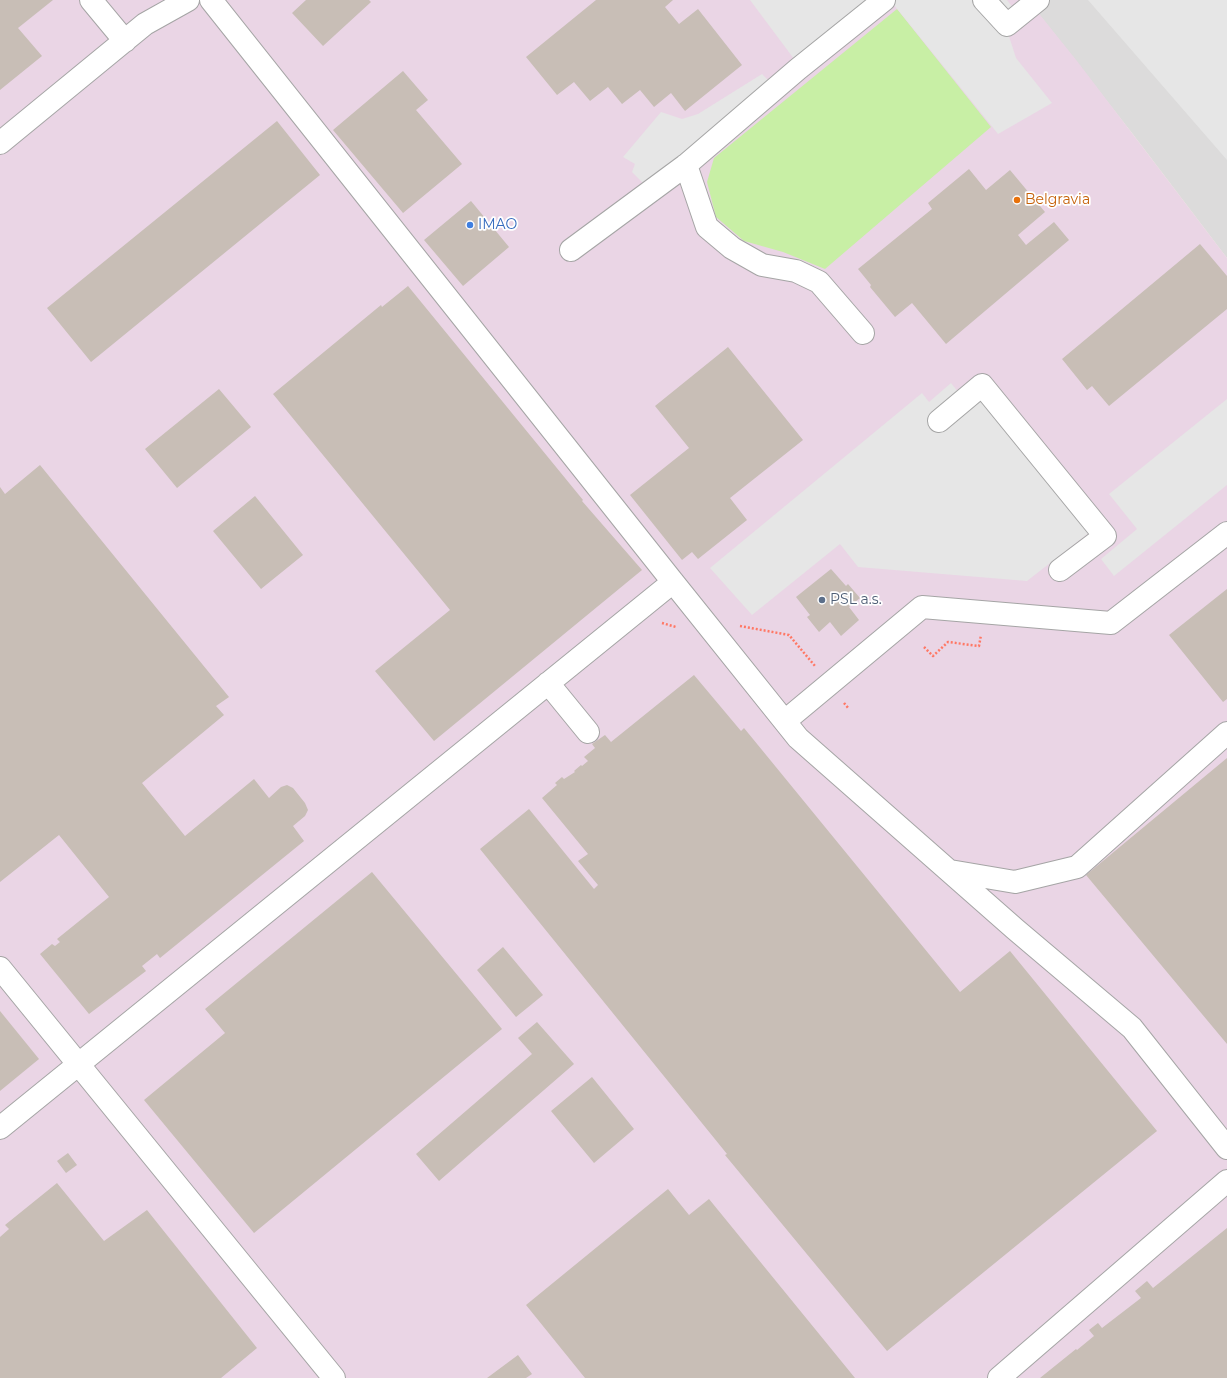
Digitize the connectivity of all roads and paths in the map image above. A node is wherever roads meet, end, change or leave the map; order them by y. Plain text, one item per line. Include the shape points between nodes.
1 (91, 0) edge
2 (188, 0) edge
3 (211, 0) edge
4 (884, 0) edge
5 (984, 0) edge
6 (1038, 0) edge
7 (125, 41) junction
8 (0, 143) edge
9 (686, 165) junction
10 (571, 250) dead end
11 (863, 333) dead end
12 (939, 421) dead end
13 (1227, 533) edge
14 (1060, 570) dead end
15 (673, 582) junction
16 (548, 683) junction
17 (785, 721) junction
18 (588, 732) dead end
19 (1227, 733) edge
20 (950, 871) junction
21 (0, 968) edge
22 (78, 1064) junction
23 (0, 1128) edge
24 (1227, 1148) edge
25 (1227, 1181) edge
26 (334, 1378) edge
27 (999, 1378) edge

1 - 7 lane
2 - 7 lane via 145,24
3 - 15 lane
4 - 9 lane via 798,69
5 - 6 lane via 1007,25
7 - 8 lane
9 - 10 lane
9 - 11 lane via 707,227 732,248 762,265 796,271 819,282
12 - 14 lane via 982,385 1105,536
13 - 17 lane via 1111,623 922,607
15 - 16 lane
15 - 17 lane
16 - 18 lane
16 - 22 lane
17 - 20 lane via 798,738
19 - 20 lane via 1077,867 1015,882
20 - 24 lane via 1132,1028
21 - 22 lane
22 - 23 lane
22 - 26 lane
25 - 27 lane

